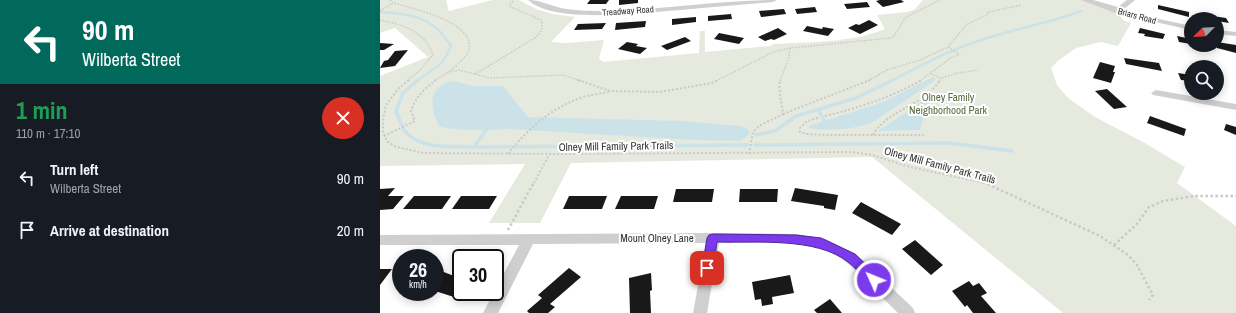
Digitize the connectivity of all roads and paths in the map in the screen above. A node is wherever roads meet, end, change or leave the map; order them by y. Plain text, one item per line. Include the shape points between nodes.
1 (390, 0) edge
2 (514, 0) edge
3 (532, 0) edge
4 (772, 0) edge
5 (940, 0) edge
6 (1085, 0) edge
7 (1130, 0) edge
8 (393, 3) junction
9 (1022, 6) dead end
10 (381, 10) edge
11 (1118, 11) junction
12 (380, 20) edge
13 (1184, 27) edge
14 (1224, 33) edge
15 (1236, 34) edge
16 (948, 47) junction
17 (790, 48) junction
18 (978, 70) dead end
19 (449, 72) junction
20 (475, 74) junction
21 (930, 74) junction
22 (941, 78) junction
23 (610, 91) junction
24 (1156, 93) dead end
25 (1236, 107) edge
26 (783, 114) junction
27 (825, 116) dead end
28 (818, 118) dead end
29 (873, 135) junction
30 (924, 135) dead end
31 (384, 136) junction
32 (508, 154) junction
33 (749, 154) junction
34 (549, 155) junction
35 (1236, 196) edge
36 (713, 238) junction
37 (529, 239) junction
38 (380, 240) edge
39 (502, 240) junction
40 (1114, 244) junction
41 (1149, 300) dead end
42 (490, 313) edge
43 (700, 313) edge
44 (908, 313) edge

1 - 8 path
2 - 20 path via 510,4 511,7 541,20 542,31 535,38
3 - 4 street, Treadway Road via 556,9 588,13
5 - 17 path via 906,18 891,38
6 - 11 street, Briars Road
7 - 11 street
8 - 10 path
8 - 19 path via 430,13 461,29 468,40 469,49 464,58
9 - 16 path via 988,12 966,25
11 - 13 street, Briars Road
12 - 31 path via 399,23 421,34 432,47 433,55 422,70 394,93 385,108 382,122
14 - 15 street
16 - 21 path via 960,54 952,56
16 - 26 path via 920,60 888,70 865,83
17 - 23 path via 773,52 712,83 659,92
17 - 26 path via 780,81
18 - 22 path
19 - 20 path via 459,70
19 - 31 path via 426,88 413,105 415,121
20 - 23 path via 490,78 563,75
21 - 22 path
21 - 27 path via 882,99
22 - 29 path via 938,86 883,122 874,129
23 - 32 path via 571,101 524,135
24 - 25 street
26 - 33 path via 759,126 753,132
28 - 29 path via 802,125 800,132
29 - 30 path
31 - 32 path, Olney Mill Family Park Trails via 395,147 418,152
32 - 34 path, Olney Mill Family Park Trails
33 - 34 path, Olney Mill Family Park Trails
33 - 40 path, Olney Mill Family Park Trails via 852,152 982,182
34 - 39 path
35 - 40 path via 1195,196 1163,201 1149,207 1136,225
36 - 37 street, Mount Olney Lane
36 - 43 street
36 - 44 street, Mount Olney Lane via 796,239 821,243 851,258
37 - 39 street, Mount Olney Lane
37 - 42 street
38 - 39 street, Mount Olney Lane
40 - 41 path, Olney Mill Family Park Trails via 1128,255 1149,284 1152,295

